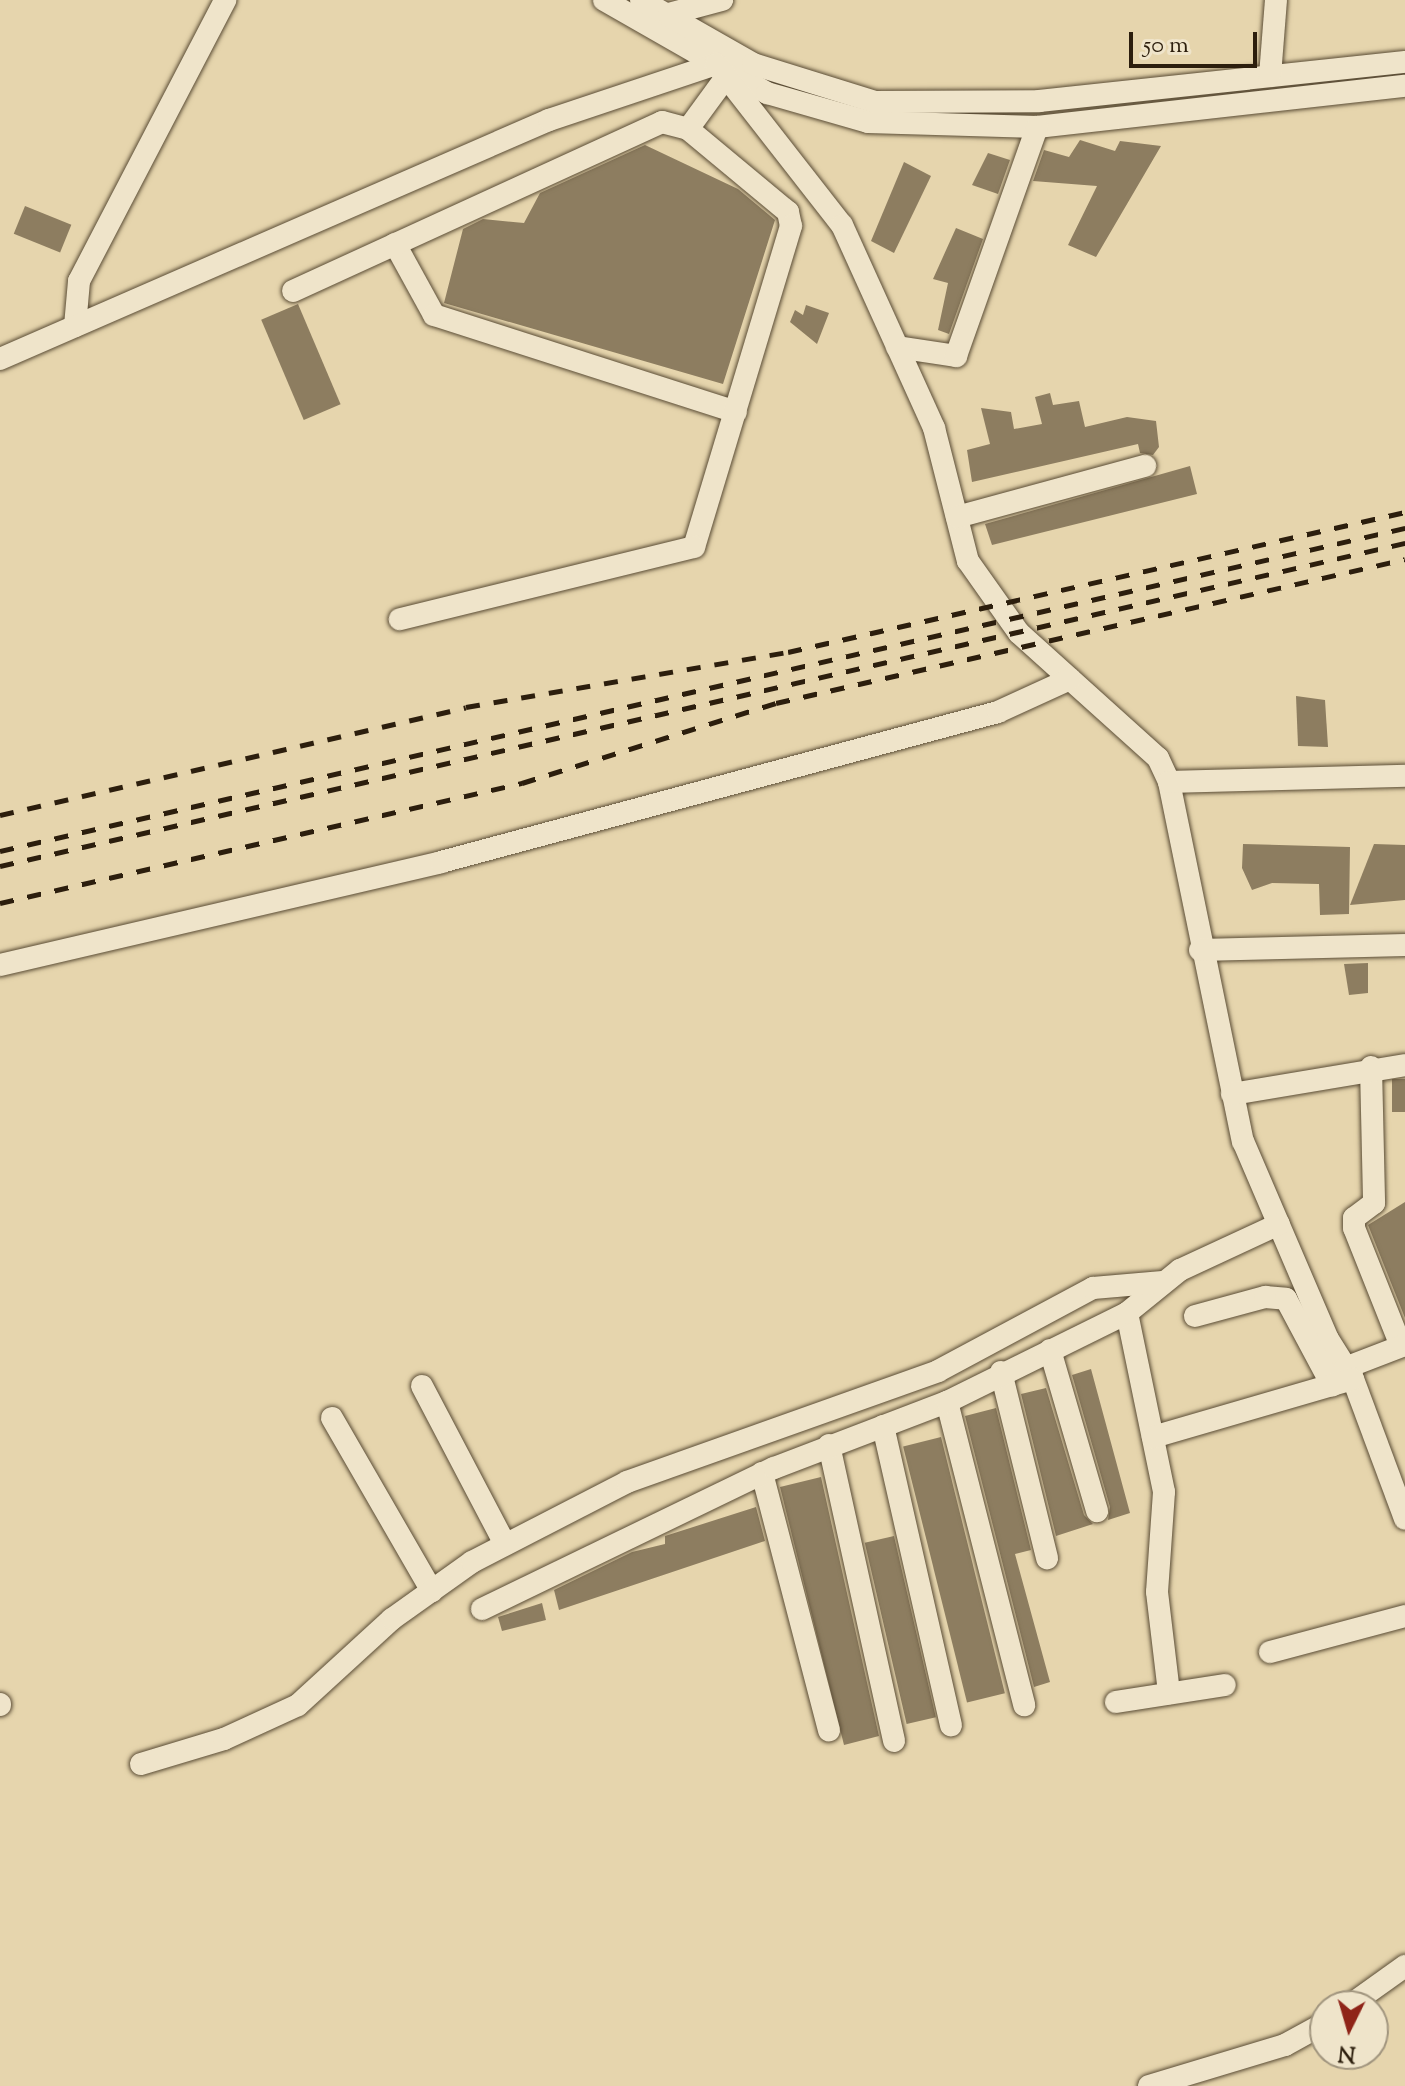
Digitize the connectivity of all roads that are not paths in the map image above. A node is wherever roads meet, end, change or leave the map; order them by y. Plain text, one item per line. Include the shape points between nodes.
1 (225, 0) edge
2 (604, 0) edge
3 (641, 0) edge
4 (722, 0) edge
5 (1276, 0) edge
6 (669, 14) junction
7 (1405, 62) edge
8 (722, 63) junction
9 (1270, 76) junction
10 (1405, 86) edge
11 (1037, 127) junction
12 (688, 129) junction
13 (395, 244) junction
14 (293, 291) dead end
15 (75, 326) junction
16 (897, 347) junction
17 (0, 359) edge
18 (736, 412) junction
19 (1145, 466) dead end
20 (957, 517) junction
21 (400, 619) dead end
22 (1070, 679) junction
23 (1405, 776) edge
24 (1169, 782) junction
25 (1405, 945) edge
26 (1200, 950) junction
27 (0, 965) edge
28 (1405, 1065) edge
29 (1371, 1067) junction
30 (1232, 1094) junction
31 (1279, 1224) junction
32 (1163, 1282) junction
33 (1127, 1313) junction
34 (1195, 1316) dead end
35 (1403, 1346) edge
36 (1050, 1350) junction
37 (1001, 1372) junction
38 (1343, 1378) junction
39 (422, 1386) dead end
40 (947, 1402) junction
41 (332, 1418) dead end
42 (883, 1426) junction
43 (1153, 1437) junction
44 (829, 1445) junction
45 (762, 1473) junction
46 (1097, 1511) dead end
47 (1405, 1519) edge
48 (505, 1544) junction
49 (1047, 1558) dead end
50 (432, 1591) junction
51 (482, 1609) dead end
52 (1405, 1616) edge
53 (1270, 1652) dead end
54 (1225, 1685) dead end
55 (1169, 1693) junction
56 (1116, 1702) dead end
57 (1024, 1705) dead end
58 (951, 1725) dead end
59 (829, 1730) dead end
60 (894, 1741) dead end
61 (141, 1764) dead end
62 (1405, 1966) edge
63 (1371, 1990) edge
64 (1309, 2032) edge
65 (1149, 2086) edge

1 - 15 street via 79,281
2 - 8 street
3 - 6 street
4 - 6 street
5 - 9 street
6 - 8 street
7 - 9 street
8 - 9 street via 753,64 888,103 1039,101
8 - 11 street via 767,93 868,122
8 - 12 street
8 - 15 street via 549,120
8 - 16 street via 842,225
10 - 11 street
11 - 16 street via 956,356
12 - 13 street via 662,122
12 - 18 street via 788,212 791,226
13 - 14 street
13 - 18 street via 434,315
15 - 17 street
16 - 20 street via 934,428
18 - 21 street via 694,547
19 - 20 street
20 - 22 street via 968,561 1019,633
22 - 24 street via 1158,758
22 - 27 street via 998,712 456,858
23 - 24 street
24 - 26 street
25 - 26 street
26 - 30 street
28 - 29 street
29 - 30 street
29 - 35 street via 1374,1203 1354,1218 1354,1228
30 - 31 street via 1243,1141
31 - 32 street
31 - 38 street
32 - 33 street
32 - 48 street via 1093,1288 938,1371 627,1482
33 - 36 street
33 - 43 street
34 - 38 street via 1265,1297 1286,1299
35 - 38 street
36 - 37 street
36 - 46 street
37 - 40 street
37 - 49 street
38 - 43 street
38 - 47 street
39 - 48 street
40 - 42 street
40 - 57 street
41 - 50 street
42 - 44 street
42 - 58 street
43 - 55 street via 1164,1492 1157,1592
44 - 45 street
44 - 60 street
45 - 51 street
45 - 59 street
48 - 50 street
50 - 61 street via 298,1705 224,1739
52 - 53 street
54 - 55 street
55 - 56 street
62 - 63 street
64 - 65 street via 1285,2045

